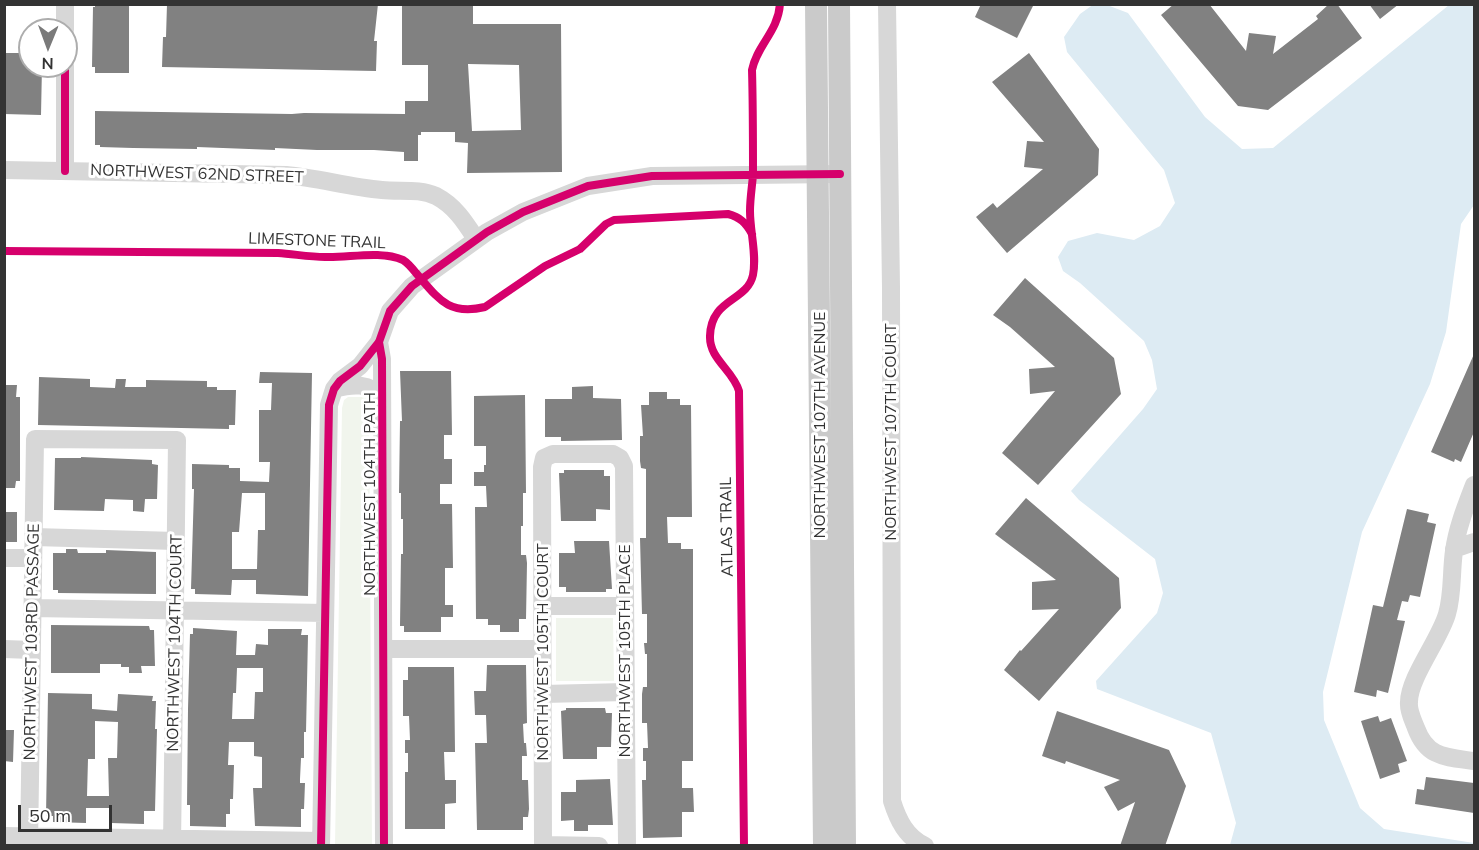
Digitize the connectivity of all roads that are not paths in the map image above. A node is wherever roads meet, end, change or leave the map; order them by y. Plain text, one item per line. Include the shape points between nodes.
1 (816, 4) edge
2 (839, 4) edge
3 (887, 4) edge
4 (65, 78) edge
5 (4, 170) edge
6 (65, 171) junction
7 (829, 174) junction
8 (476, 240) junction
9 (379, 342) junction
10 (334, 389) junction
11 (382, 398) junction
12 (177, 440) joint
13 (620, 458) joint
14 (1471, 504) edge
15 (34, 537) junction
16 (176, 541) junction
17 (1474, 542) edge
18 (1454, 549) junction
19 (4, 558) edge
20 (33, 558) junction
21 (542, 606) junction
22 (625, 606) junction
23 (33, 608) junction
24 (175, 611) junction
25 (325, 613) junction
26 (4, 649) edge
27 (384, 649) junction
28 (543, 649) junction
29 (32, 650) junction
30 (626, 692) junction
31 (543, 694) junction
32 (1474, 761) edge
33 (4, 836) edge
34 (29, 841) edge
35 (172, 842) edge
36 (321, 843) edge
37 (543, 845) edge
38 (384, 846) edge
39 (599, 846) edge
40 (627, 846) edge
41 (824, 846) edge
42 (845, 846) edge
43 (926, 846) edge

1 - 7 main road, NORTHWEST 107TH AVENUE
2 - 7 main road, NORTHWEST 107TH AVENUE
3 - 43 street, NORTHWEST 107TH COURT via 892,801 906,832
4 - 6 street
5 - 6 street, NORTHWEST 62ND STREET
6 - 8 street, NORTHWEST 62ND STREET via 286,175 382,190 420,191 457,211
7 - 8 street via 652,176 608,182 550,200
7 - 41 main road, NORTHWEST 107TH AVENUE
7 - 42 main road, NORTHWEST 107TH AVENUE
8 - 9 street via 412,286 390,311
9 - 10 street, NORTHWEST 104TH PATH
9 - 11 street, NORTHWEST 104TH PATH
10 - 11 street, NORTHWEST 104TH PATH via 367,386
10 - 25 street via 329,405
11 - 27 street, NORTHWEST 104TH PATH
12 - 15 street, NORTHWEST 103RD PASSAGE via 35,439
12 - 16 street, NORTHWEST 104TH COURT
13 - 21 street, NORTHWEST 105TH COURT via 613,454 554,454 544,458
13 - 22 street, NORTHWEST 105TH PLACE via 624,466
14 - 18 street
15 - 16 street
15 - 20 street, NORTHWEST 103RD PASSAGE
16 - 24 street, NORTHWEST 104TH COURT
17 - 18 street
18 - 32 street via 1447,615 1409,699 1411,717 1433,754
19 - 20 street
20 - 23 street, NORTHWEST 103RD PASSAGE
21 - 22 street
21 - 28 street, NORTHWEST 105TH COURT
22 - 30 street, NORTHWEST 105TH PLACE
23 - 24 street
23 - 29 street, NORTHWEST 103RD PASSAGE
24 - 25 street
24 - 35 street, NORTHWEST 104TH COURT
25 - 36 street
26 - 29 street
27 - 28 street
27 - 38 street, NORTHWEST 104TH PATH
28 - 31 street, NORTHWEST 105TH COURT
29 - 34 street, NORTHWEST 103RD PASSAGE
30 - 31 street
30 - 40 street, NORTHWEST 105TH PLACE
31 - 37 street, NORTHWEST 105TH COURT
33 - 34 street
34 - 35 street
35 - 36 street
37 - 39 street

